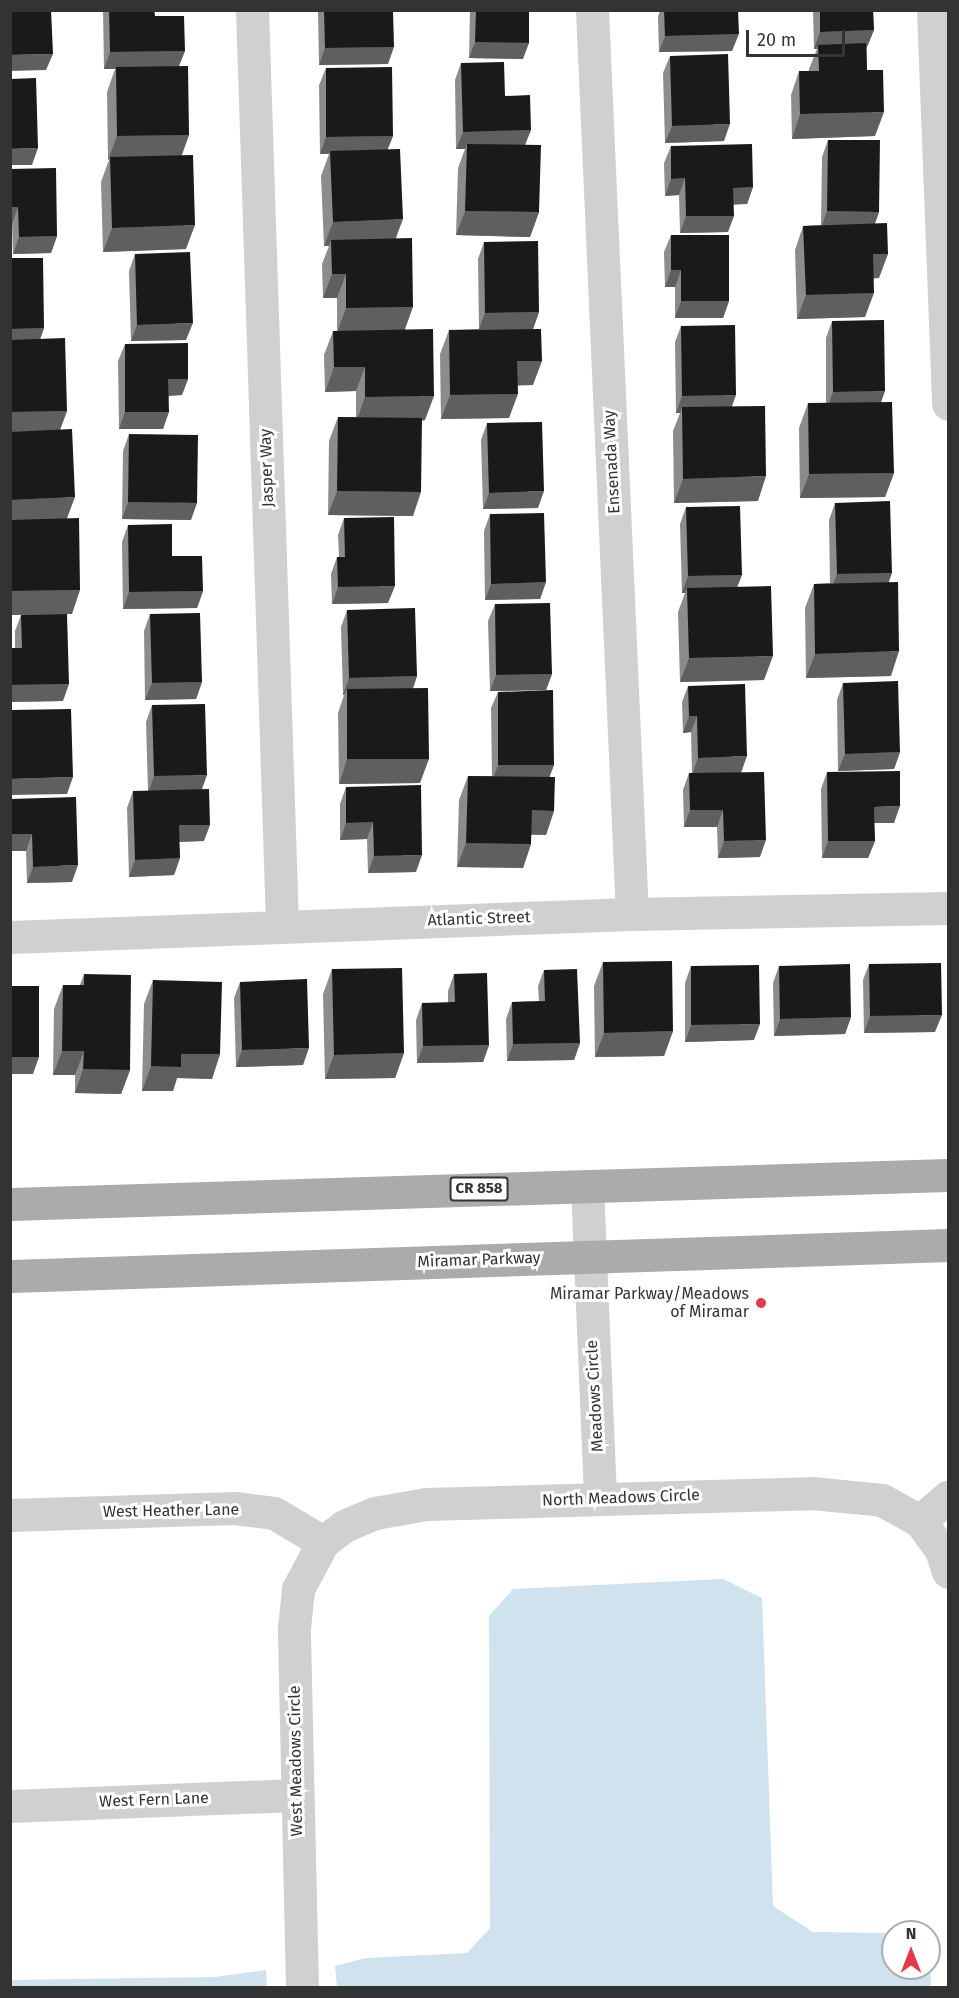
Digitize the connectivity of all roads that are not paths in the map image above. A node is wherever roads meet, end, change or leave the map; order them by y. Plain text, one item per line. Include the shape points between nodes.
1 (252, 10) edge
2 (592, 10) edge
3 (933, 10) edge
4 (948, 404) edge
5 (948, 908) edge
6 (632, 914) junction
7 (282, 926) junction
8 (10, 937) edge
9 (948, 1176) edge
10 (587, 1186) junction
11 (10, 1204) edge
12 (948, 1245) edge
13 (589, 1256) junction
14 (10, 1276) edge
15 (948, 1497) edge
16 (600, 1498) junction
17 (10, 1515) edge
18 (920, 1521) junction
19 (323, 1542) junction
20 (948, 1572) edge
21 (297, 1795) junction
22 (10, 1806) edge
23 (302, 1988) edge

1 - 7 street, Jasper Way
2 - 6 street, Ensenada Way
3 - 4 street
5 - 6 street, Atlantic Street
6 - 7 street, Atlantic Street
7 - 8 street, Atlantic Street
9 - 10 main road, CR 858
10 - 11 main road, CR 858
10 - 13 street, Meadows Circle
12 - 13 main road, Miramar Parkway
13 - 14 main road, Miramar Parkway
13 - 16 street, Meadows Circle
15 - 18 street
16 - 18 street, North Meadows Circle via 812,1493 882,1500
16 - 19 street, North Meadows Circle via 426,1504 375,1513 344,1526
17 - 19 street, West Heather Lane via 235,1508 274,1513
18 - 20 street via 941,1550
19 - 21 street, West Meadows Circle via 298,1589 294,1628
21 - 22 street, West Fern Lane
21 - 23 street, West Meadows Circle

